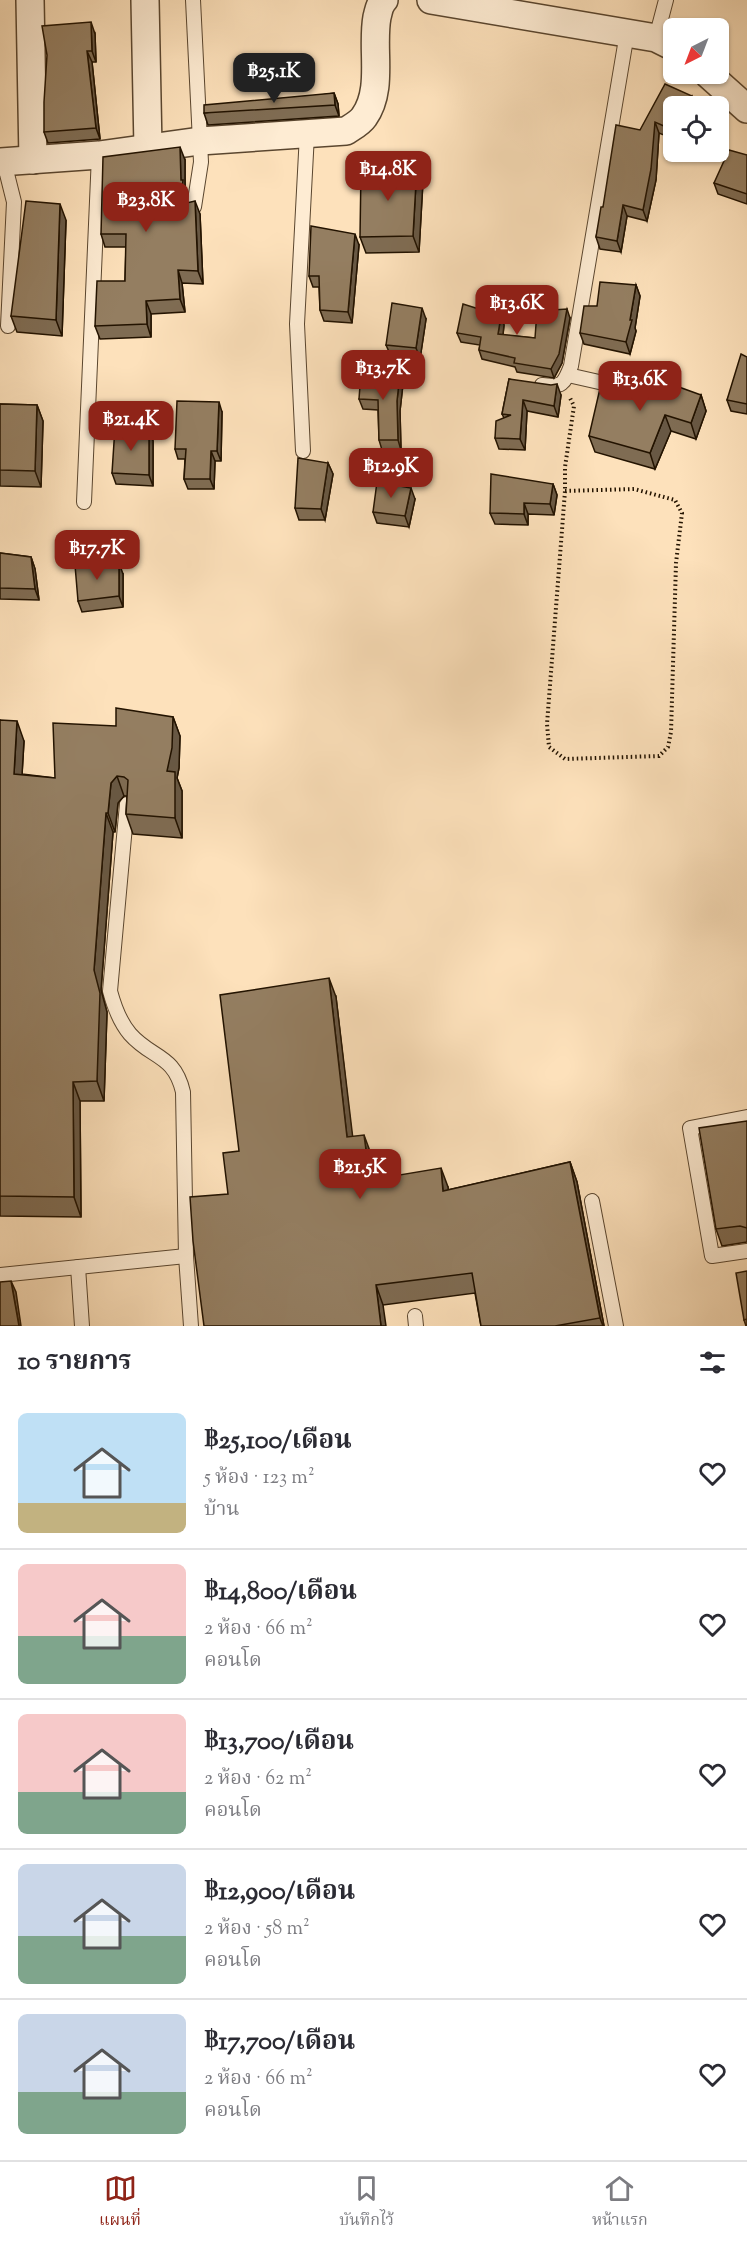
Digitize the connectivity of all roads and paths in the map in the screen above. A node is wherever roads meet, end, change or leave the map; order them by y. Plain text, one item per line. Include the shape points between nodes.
1 (30, 0) edge
2 (145, 0) edge
3 (193, 0) edge
4 (384, 0) edge
5 (432, 0) edge
6 (666, 0) edge
7 (497, 6) edge
8 (665, 18) edge
9 (627, 33) junction
10 (663, 42) edge
11 (719, 84) edge
12 (747, 109) edge
13 (307, 134) junction
14 (200, 141) junction
15 (148, 148) junction
16 (99, 155) junction
17 (33, 160) junction
18 (2, 162) edge
19 (194, 207) edge
20 (8, 326) dead end
21 (565, 380) junction
22 (532, 384) edge
23 (639, 390) edge
24 (303, 451) dead end
25 (565, 491) junction
26 (84, 502) dead end
27 (127, 804) edge
28 (747, 1117) edge
29 (592, 1201) dead end
30 (747, 1251) edge
31 (186, 1256) junction
32 (78, 1267) junction
33 (0, 1275) edge
34 (82, 1326) edge
35 (191, 1326) edge
36 (616, 1326) edge

1 - 17 street
2 - 15 street
3 - 14 lane
4 - 13 street via 376,26 372,102 363,119 346,131
5 - 7 street
6 - 8 lane
7 - 9 street
9 - 10 street
9 - 21 lane via 571,366
11 - 12 street
13 - 14 street
13 - 24 lane via 297,324
14 - 15 street
14 - 19 lane
15 - 16 street
16 - 17 street
16 - 26 lane
17 - 18 street
18 - 20 lane via 14,202
21 - 22 lane via 556,387
21 - 23 lane
21 - 25 path via 574,406
25 - 25 path via 547,724 549,747 565,759 659,756 668,747 671,732 676,563 682,513 675,500 634,489
27 - 31 lane via 110,991 116,1012 130,1034 171,1065 179,1076
28 - 30 lane via 690,1128 712,1256
29 - 36 lane
31 - 32 lane
31 - 35 lane
32 - 33 lane
32 - 34 lane

